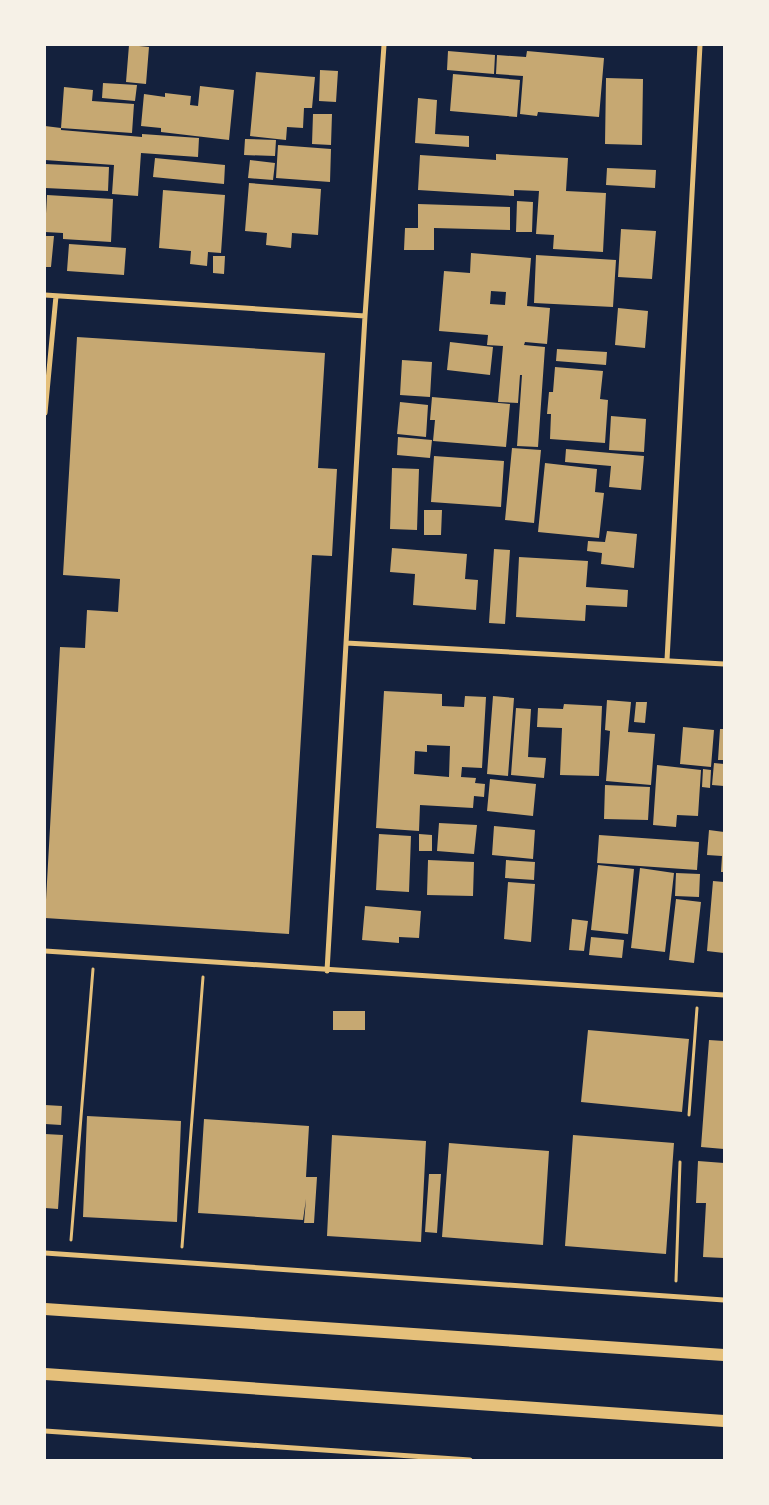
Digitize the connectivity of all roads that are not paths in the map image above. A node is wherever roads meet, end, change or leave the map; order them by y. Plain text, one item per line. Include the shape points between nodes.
1 (384, 45) edge
2 (700, 45) edge
3 (45, 296) edge
4 (56, 296) junction
5 (365, 316) junction
6 (45, 413) edge
7 (346, 643) junction
8 (667, 660) junction
9 (724, 664) edge
10 (45, 951) edge
11 (327, 971) junction
12 (724, 995) edge
13 (45, 1254) edge
14 (724, 1300) edge
15 (45, 1309) edge
16 (724, 1355) edge
17 (45, 1374) edge
18 (724, 1421) edge
19 (45, 1431) edge
20 (470, 1460) edge

1 - 5 street
2 - 8 street
3 - 4 street
4 - 5 street
4 - 6 street
5 - 7 street
7 - 8 street
7 - 11 street
8 - 9 street
10 - 11 street
11 - 12 street
13 - 14 street
15 - 16 main road
17 - 18 main road
19 - 20 street

